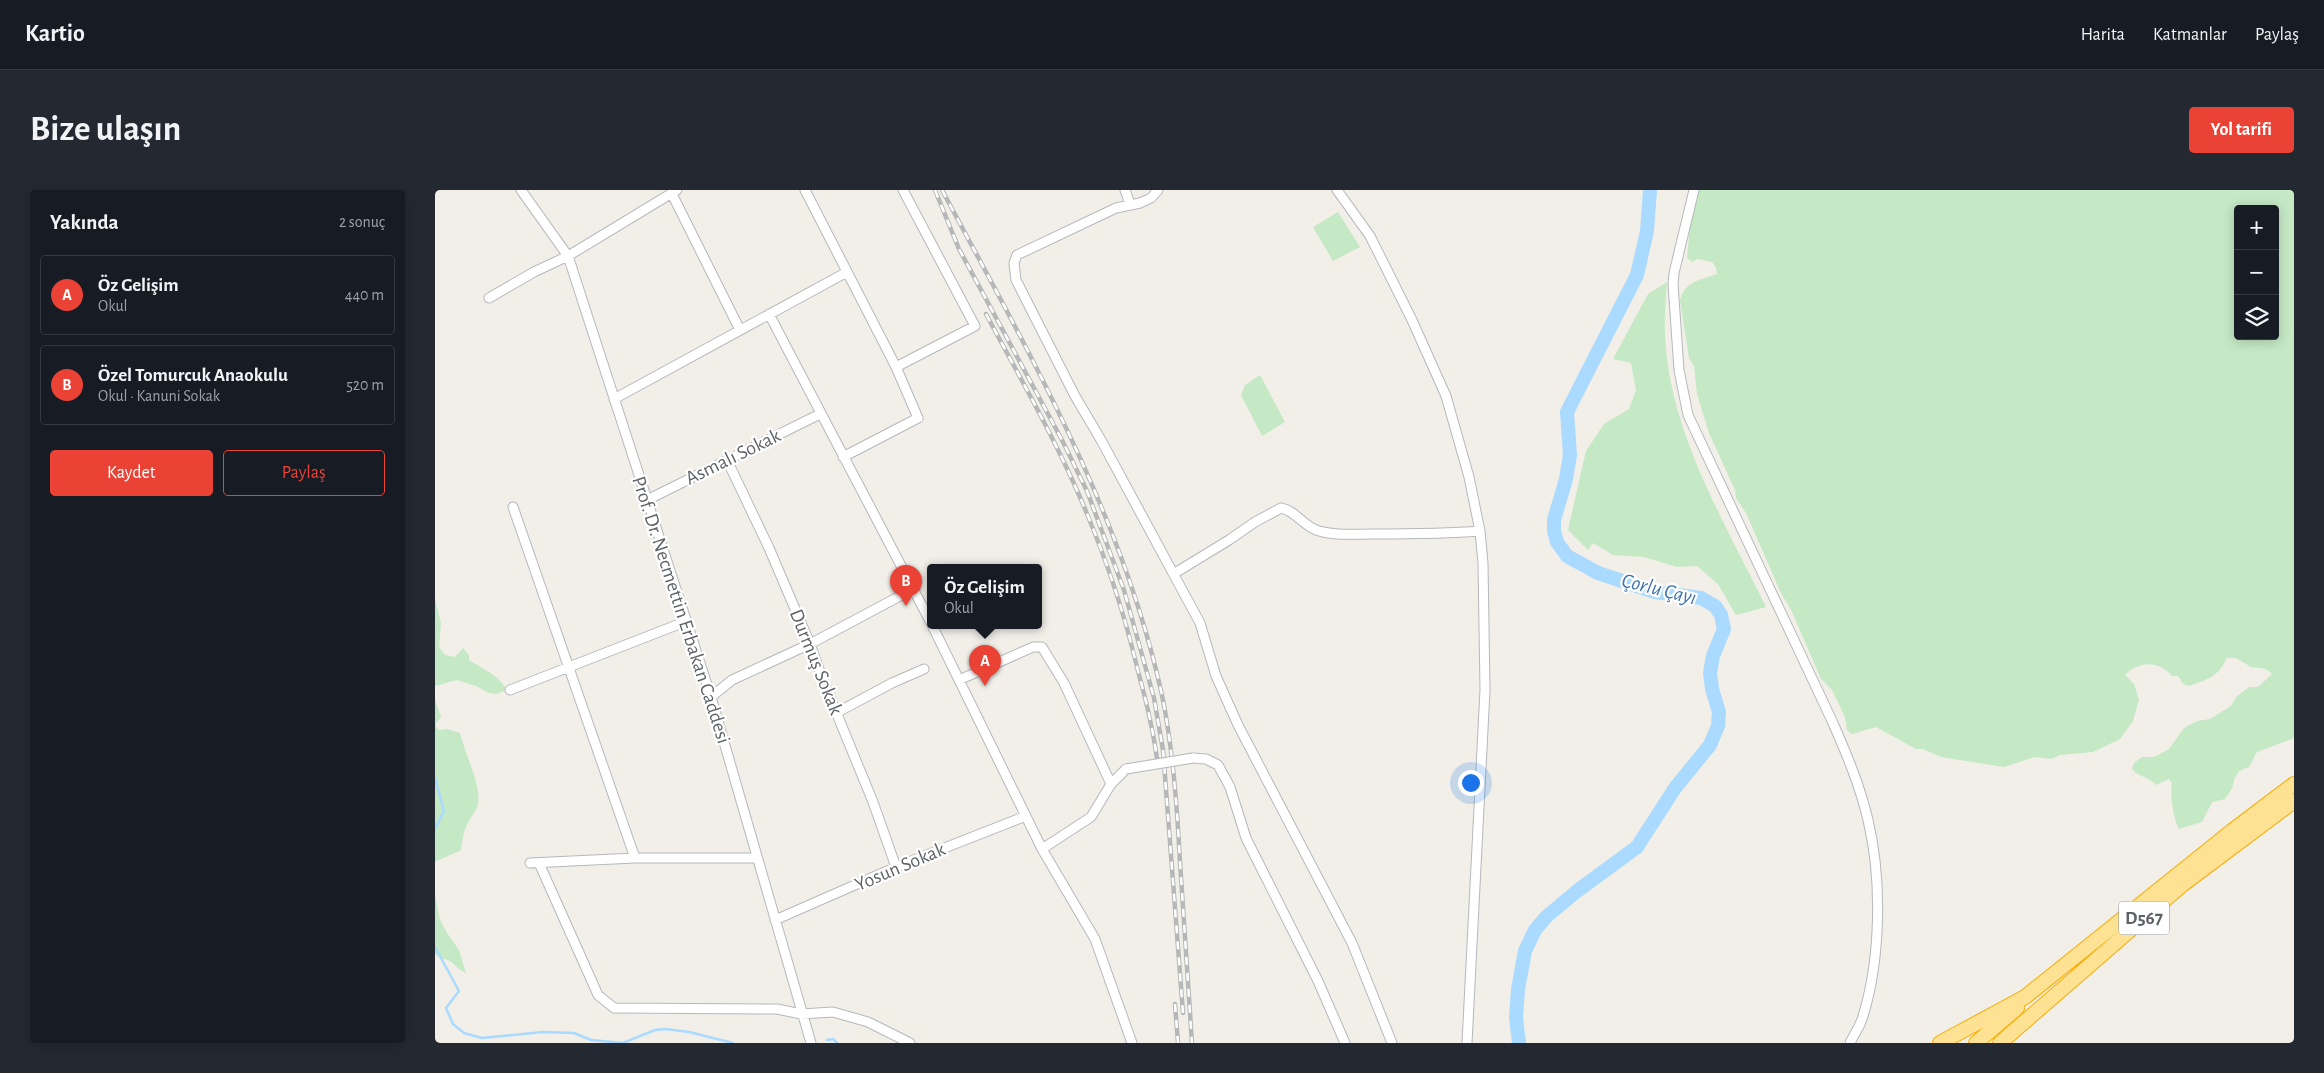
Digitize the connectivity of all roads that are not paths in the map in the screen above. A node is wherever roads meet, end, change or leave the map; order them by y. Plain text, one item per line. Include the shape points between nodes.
1 (521, 190) edge
2 (805, 190) edge
3 (903, 190) edge
4 (1125, 190) edge
5 (1158, 190) edge
6 (1337, 190) edge
7 (1694, 190) edge
8 (675, 192) edge
9 (1130, 204) junction
10 (567, 256) junction
11 (847, 272) junction
12 (489, 298) dead end
13 (769, 314) junction
14 (740, 330) junction
15 (896, 368) junction
16 (614, 399) junction
17 (820, 414) junction
18 (843, 457) junction
19 (727, 460) junction
20 (647, 500) junction
21 (513, 507) dead end
22 (1479, 531) junction
23 (1175, 572) junction
24 (915, 588) junction
25 (927, 613) edge
26 (687, 621) junction
27 (934, 629) edge
28 (810, 644) junction
29 (570, 667) junction
30 (924, 669) dead end
31 (959, 680) junction
32 (510, 690) dead end
33 (711, 697) junction
34 (836, 713) junction
35 (1111, 784) junction
36 (2294, 784) edge
37 (2294, 801) edge
38 (1026, 816) junction
39 (1042, 849) junction
40 (635, 858) junction
41 (757, 858) junction
42 (896, 868) junction
43 (775, 920) junction
44 (2121, 920) junction
45 (801, 1014) junction
46 (810, 1041) edge
47 (910, 1043) edge
48 (1132, 1043) edge
49 (1345, 1043) edge
50 (1392, 1043) edge
51 (1467, 1043) edge
52 (1850, 1043) edge
53 (1940, 1043) edge
54 (1976, 1043) edge
55 (2000, 1043) edge

1 - 10 street, Prof. Dr. Necmettin Erbakan Caddesi
2 - 11 street
3 - 15 street via 975,326
4 - 9 street
5 - 9 street via 1151,198
6 - 22 street via 1370,236 1446,396 1469,477
7 - 52 street via 1673,284 1679,370 1688,415 1833,723 1849,759 1868,820 1875,864 1874,964 1863,1017
8 - 10 street
8 - 14 street
9 - 23 street via 1017,255 1014,263 1017,280 1075,396
10 - 12 street
10 - 16 street, Prof. Dr. Necmettin Erbakan Caddesi
11 - 13 street
11 - 15 street
13 - 14 street
13 - 17 street
14 - 16 street
15 - 18 street via 918,418
16 - 20 street, Prof. Dr. Necmettin Erbakan Caddesi
17 - 18 street
17 - 19 street, Asmalı Sokak
18 - 24 street
19 - 20 street, Asmalı Sokak
19 - 28 street, Durmuş Sokak
20 - 26 street, Prof. Dr. Necmettin Erbakan Caddesi
21 - 29 street
22 - 23 street via 1422,534 1320,532 1307,527 1293,512 1281,508
22 - 51 street via 1483,563 1485,690
23 - 50 street via 1200,623 1217,676 1238,725 1352,944
24 - 25 street
24 - 28 street
26 - 29 street
26 - 33 street, Prof. Dr. Necmettin Erbakan Caddesi
27 - 31 street
28 - 33 street via 732,680
28 - 34 street, Durmuş Sokak
29 - 32 street
29 - 40 street
30 - 34 street
31 - 35 street via 1033,647 1043,647 1064,683
31 - 38 street
33 - 41 street, Prof. Dr. Necmettin Erbakan Caddesi
34 - 42 street, Durmuş Sokak
35 - 39 street via 1091,817
35 - 49 street, bridge via 1126,769 1193,758 1219,765 1247,838
36 - 44 highway, D567
37 - 55 highway, D567 via 2182,886
38 - 39 street
38 - 42 street, Yosun Sokak
39 - 48 street via 1095,939
40 - 41 street
40 - 45 street via 535,863 598,995 614,1008 777,1009
41 - 43 street, Prof. Dr. Necmettin Erbakan Caddesi
42 - 43 street, Yosun Sokak
43 - 45 street, Prof. Dr. Necmettin Erbakan Caddesi
44 - 53 highway via 2025,997
44 - 54 highway, D567
45 - 46 street, Prof. Dr. Necmettin Erbakan Caddesi
45 - 47 street via 833,1012 868,1022

